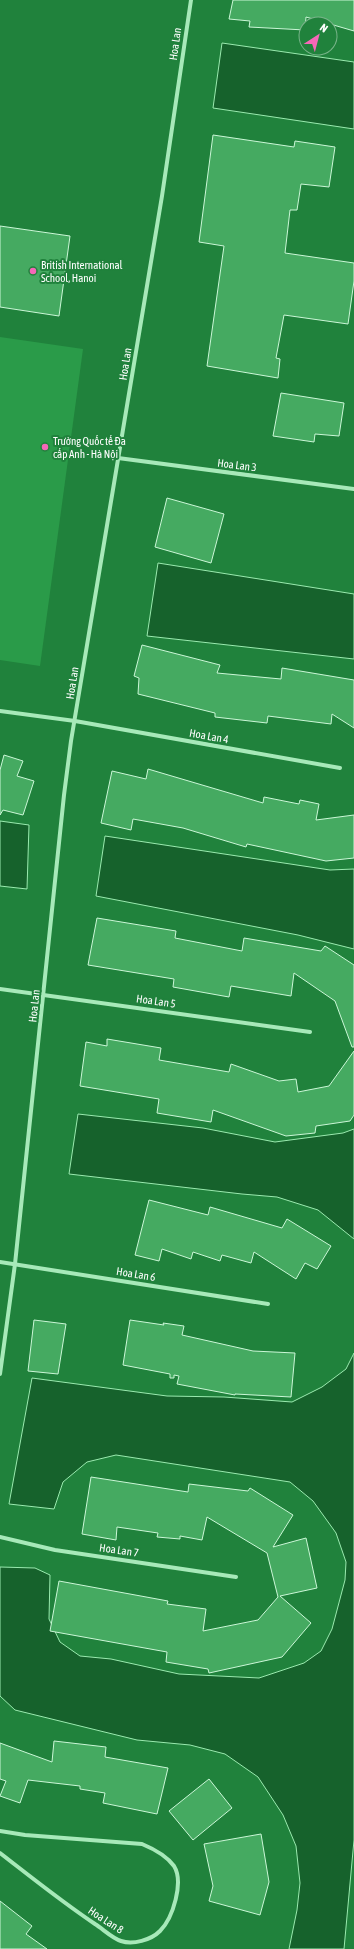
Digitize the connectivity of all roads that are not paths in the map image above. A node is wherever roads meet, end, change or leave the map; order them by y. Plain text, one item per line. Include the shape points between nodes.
1 (191, 0) edge
2 (118, 458) junction
3 (354, 489) edge
4 (0, 711) edge
5 (75, 721) junction
6 (340, 768) dead end
7 (0, 989) edge
8 (44, 994) junction
9 (310, 1032) dead end
10 (0, 1262) edge
11 (15, 1264) junction
12 (268, 1304) dead end
13 (0, 1374) edge
14 (0, 1537) edge
15 (236, 1577) dead end
16 (0, 1831) edge
17 (0, 1853) edge

1 - 2 street, Hoa Lan via 162,196
2 - 3 street, Hoa Lan 3
2 - 5 street, Hoa Lan
4 - 5 street, Hoa Lan 4
5 - 6 street, Hoa Lan 4
5 - 8 street, Hoa Lan via 64,795
7 - 8 street, Hoa Lan 5
8 - 9 street, Hoa Lan 5
8 - 11 street, Hoa Lan
10 - 11 street, Hoa Lan 6
11 - 12 street, Hoa Lan 6
11 - 13 street, Hoa Lan
14 - 15 street, Hoa Lan 7 via 55,1550
16 - 17 street, Hoa Lan 8 via 142,1844 157,1850 175,1867 178,1889 167,1922 160,1932 135,1942 121,1941 83,1916

